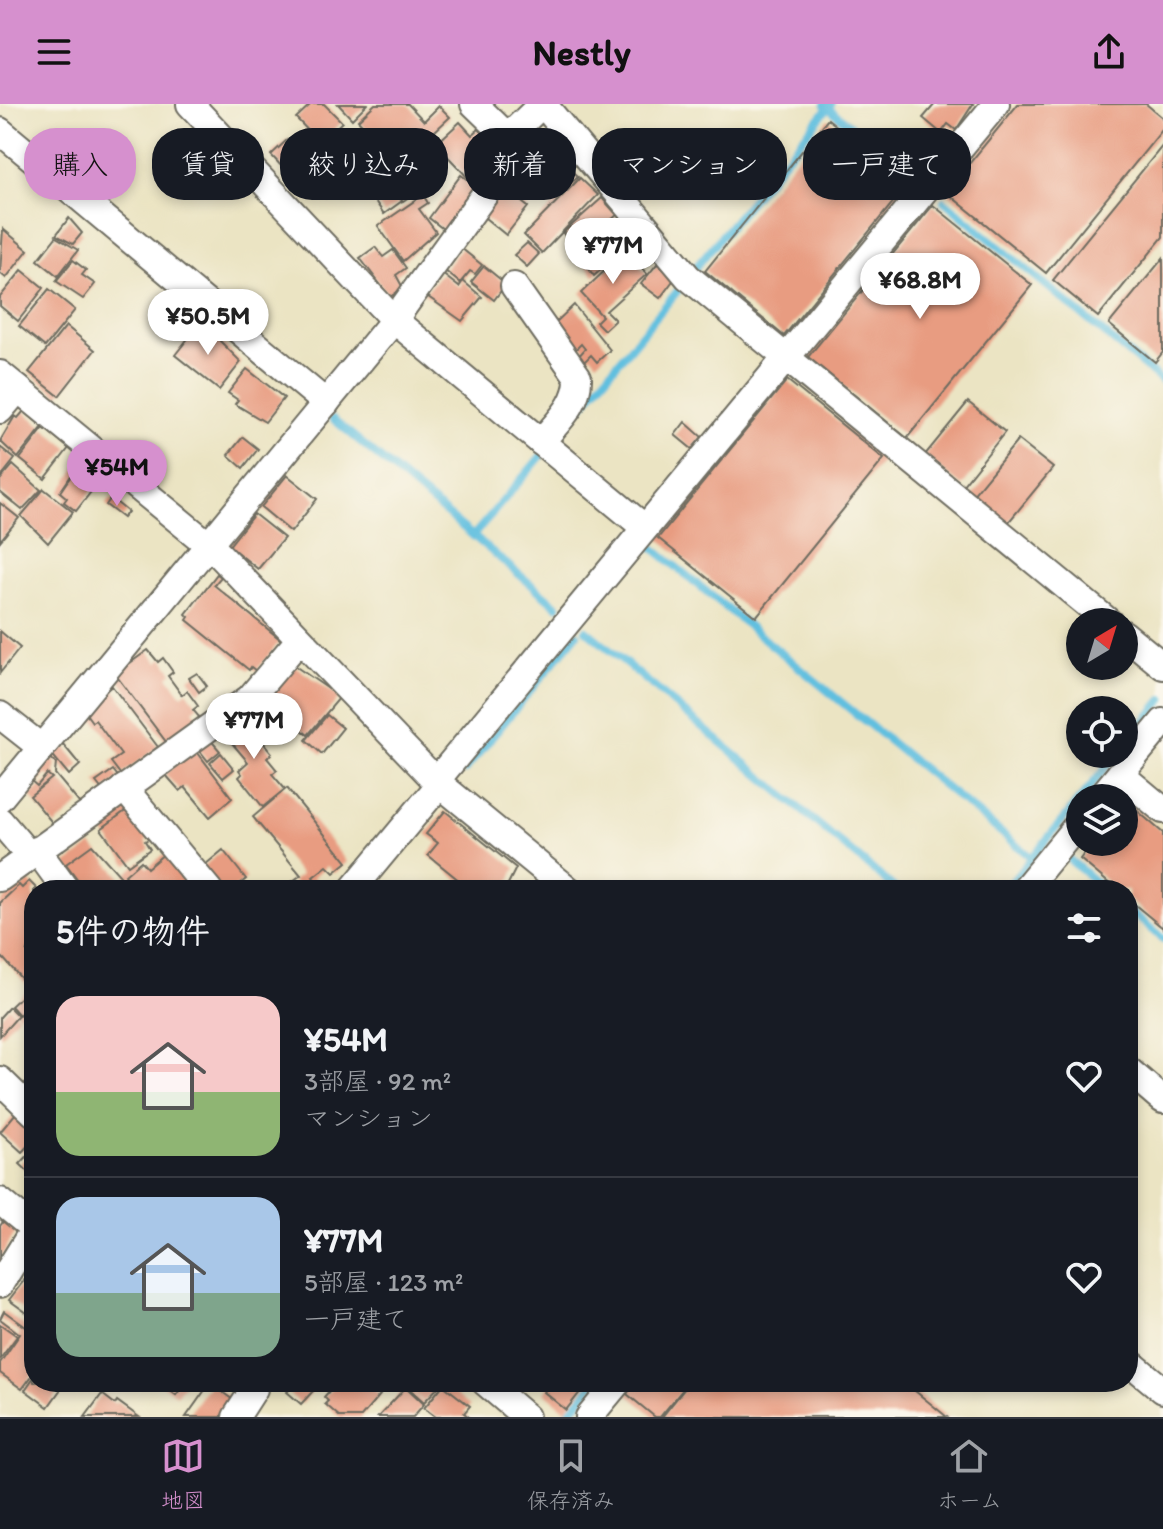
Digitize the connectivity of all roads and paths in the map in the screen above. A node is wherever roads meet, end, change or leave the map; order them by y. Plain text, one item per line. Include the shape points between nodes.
1 (190, 104) edge
2 (474, 104) edge
3 (543, 104) edge
4 (996, 104) edge
5 (499, 128) edge
6 (518, 128) edge
7 (0, 131) edge
8 (481, 200) edge
9 (514, 286) dead end
10 (394, 320) junction
11 (786, 357) junction
12 (9, 381) edge
13 (326, 403) junction
14 (0, 410) edge
15 (541, 442) junction
16 (645, 528) junction
17 (210, 546) junction
18 (1092, 608) edge
19 (299, 640) junction
20 (1138, 645) edge
21 (1163, 666) edge
22 (0, 715) edge
23 (1163, 722) edge
24 (42, 748) junction
25 (1120, 774) junction
26 (438, 783) junction
27 (1112, 784) edge
28 (124, 788) junction
29 (0, 798) edge
30 (1163, 810) edge
31 (0, 821) edge
32 (1066, 839) edge
33 (33, 853) junction
34 (0, 878) edge
35 (57, 880) edge
36 (201, 880) edge
37 (360, 880) edge
38 (557, 880) edge
39 (1032, 880) edge
40 (1138, 1079) edge
41 (0, 1080) edge
42 (1163, 1100) edge
43 (24, 1103) edge
44 (0, 1201) edge
45 (24, 1221) edge
46 (24, 1245) edge
47 (0, 1284) edge
48 (1138, 1369) edge
49 (1163, 1390) edge
50 (252, 1392) edge
51 (497, 1392) edge
52 (610, 1392) edge
53 (236, 1417) edge
54 (526, 1417) edge
55 (589, 1417) edge

1 - 10 street
2 - 5 street
3 - 6 street
3 - 11 street via 688,277
4 - 11 street
7 - 13 street
8 - 10 street
9 - 15 street via 578,377 578,394
10 - 13 street
10 - 15 street
11 - 16 street
11 - 18 street
12 - 14 street
12 - 17 street
13 - 17 street
15 - 16 street
16 - 26 street
17 - 19 street
17 - 24 street
19 - 26 street
19 - 28 street via 250,698
20 - 21 street
22 - 24 street
23 - 25 street
24 - 29 street
25 - 27 street
25 - 30 street
26 - 37 street
26 - 38 street
28 - 33 street
28 - 36 street
31 - 33 street
32 - 39 street
33 - 34 street
33 - 35 street
40 - 42 street
41 - 43 street
44 - 45 street
46 - 47 street
48 - 49 street
50 - 53 street
51 - 54 street
52 - 55 street

